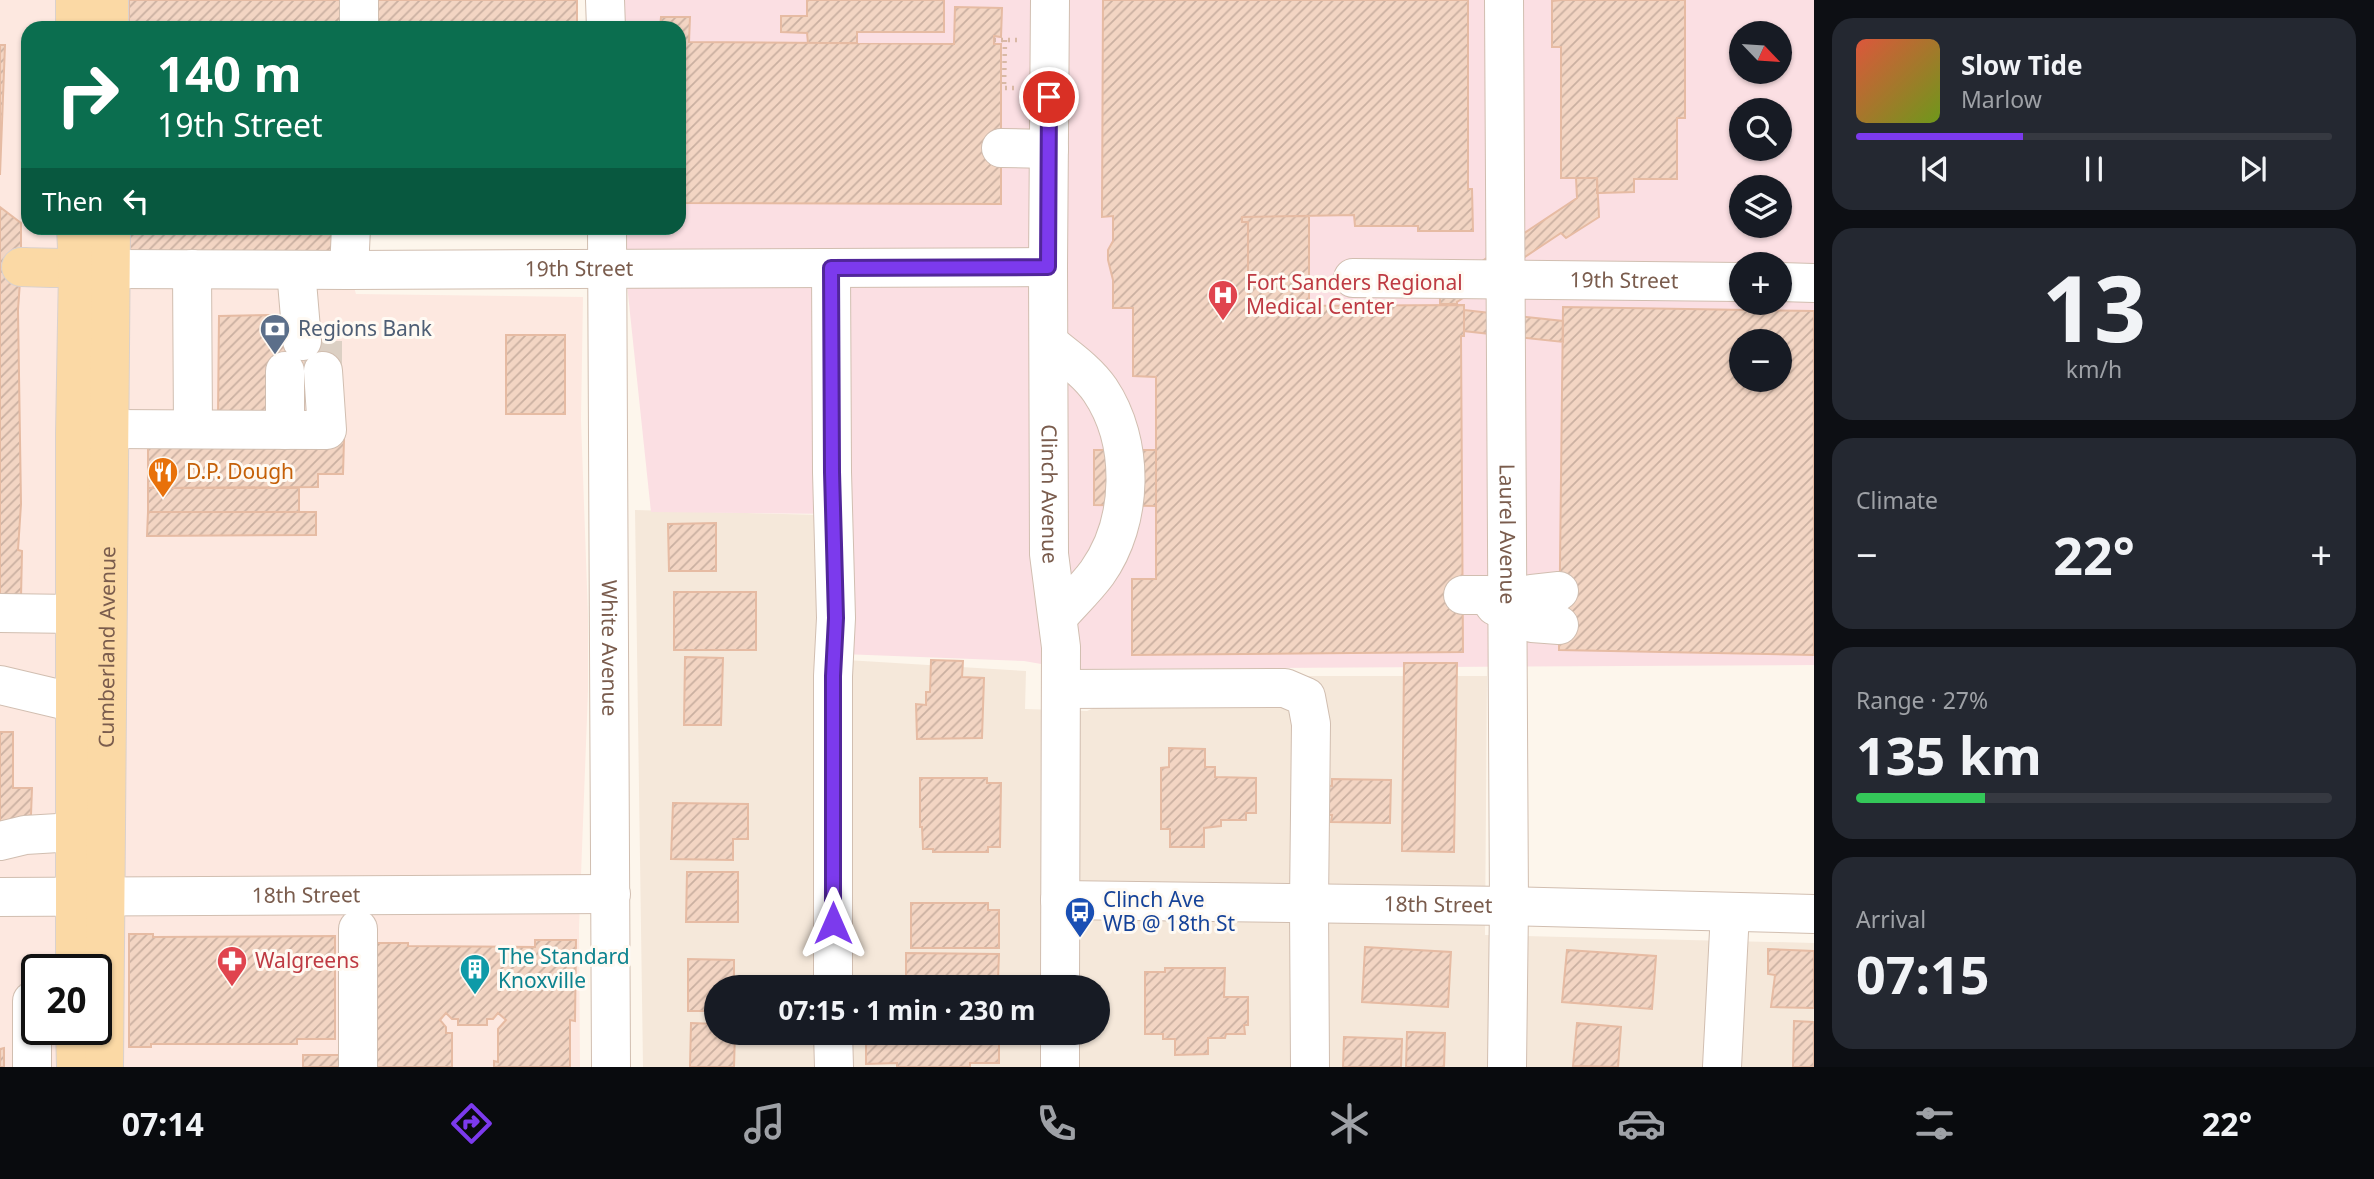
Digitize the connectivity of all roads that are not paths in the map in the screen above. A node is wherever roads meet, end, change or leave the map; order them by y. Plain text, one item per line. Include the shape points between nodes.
1 (75, 0) edge
2 (109, 0) edge
3 (359, 0) edge
4 (606, 0) edge
5 (1504, 0) edge
6 (1046, 7) edge
7 (75, 21) edge
8 (109, 21) edge
9 (359, 21) edge
10 (606, 21) edge
11 (1001, 160) dead end
12 (1049, 160) junction
13 (79, 235) edge
14 (108, 235) edge
15 (351, 235) edge
16 (607, 235) edge
17 (21, 267) dead end
18 (1048, 267) junction
19 (607, 268) junction
20 (831, 268) junction
21 (95, 269) junction
22 (192, 269) junction
23 (349, 270) junction
24 (1353, 278) dead end
25 (1506, 280) junction
26 (1729, 282) edge
27 (1792, 282) edge
28 (1814, 283) edge
29 (298, 285) junction
30 (1049, 343) junction
31 (110, 429) junction
32 (193, 429) junction
33 (1490, 606) junction
34 (1559, 608) dead end
35 (1, 613) edge
36 (76, 614) junction
37 (1058, 617) junction
38 (0, 685) edge
39 (1061, 689) junction
40 (76, 703) junction
41 (75, 832) junction
42 (0, 841) edge
43 (611, 894) junction
44 (90, 895) junction
45 (0, 897) edge
46 (1060, 900) junction
47 (1308, 904) junction
48 (1509, 906) junction
49 (1730, 912) junction
50 (1814, 914) edge
51 (358, 929) dead end
52 (78, 954) edge
53 (833, 975) edge
54 (1060, 975) edge
55 (29, 1045) edge
56 (75, 1045) edge
57 (834, 1045) edge
58 (1060, 1045) edge
59 (32, 1067) edge
60 (76, 1067) edge
61 (104, 1067) edge
62 (358, 1067) edge
63 (611, 1067) edge
64 (834, 1067) edge
65 (1060, 1067) edge
66 (1310, 1067) edge
67 (1507, 1067) edge
68 (1722, 1067) edge

1 - 7 main road
2 - 8 main road
3 - 9 street
4 - 10 street
5 - 25 street, Laurel Avenue
6 - 12 street, Clinch Avenue
11 - 12 street
12 - 18 street, Clinch Avenue
13 - 21 main road, Cumberland Avenue
14 - 21 main road, Cumberland Avenue
15 - 23 street
16 - 19 street, White Avenue
17 - 21 main road
18 - 20 street, 19th Street
18 - 30 street, Clinch Avenue
19 - 20 street, 19th Street
19 - 23 street, 19th Street
19 - 43 street, White Avenue
20 - 53 street via 836,605
21 - 22 street, 19th Street
21 - 31 main road, Cumberland Avenue
21 - 36 main road, Cumberland Avenue
22 - 29 street, 19th Street
22 - 32 street
23 - 29 street, 19th Street
24 - 25 street, 19th Street
25 - 26 street, 19th Street
25 - 33 street, Laurel Avenue
27 - 28 street
29 - 32 street via 322,330 303,356 295,430
30 - 37 street, Clinch Avenue via 1049,554
30 - 37 street via 1100,390 1124,450 1124,506 1109,553
31 - 32 street
31 - 44 main road, Cumberland Avenue
33 - 34 street via 1532,623
33 - 48 street, Laurel Avenue
35 - 36 street
36 - 40 main road, Cumberland Avenue
37 - 39 street, Clinch Avenue
38 - 40 street
39 - 46 street, Clinch Avenue
39 - 47 street via 1285,688 1306,697 1311,724
40 - 41 main road, Cumberland Avenue
41 - 42 street
41 - 44 main road, Cumberland Avenue
43 - 44 street, 18th Street
43 - 63 street, White Avenue
44 - 45 street, 18th Street
44 - 52 main road, Cumberland Avenue
44 - 61 main road, Cumberland Avenue
46 - 47 street, 18th Street
46 - 54 street, Clinch Avenue
47 - 48 street, 18th Street
47 - 66 street
48 - 49 street, 18th Street
48 - 67 street, Laurel Avenue
49 - 50 street, 18th Street
49 - 68 street
51 - 62 street
55 - 59 street
56 - 60 main road
57 - 64 street
58 - 65 street

